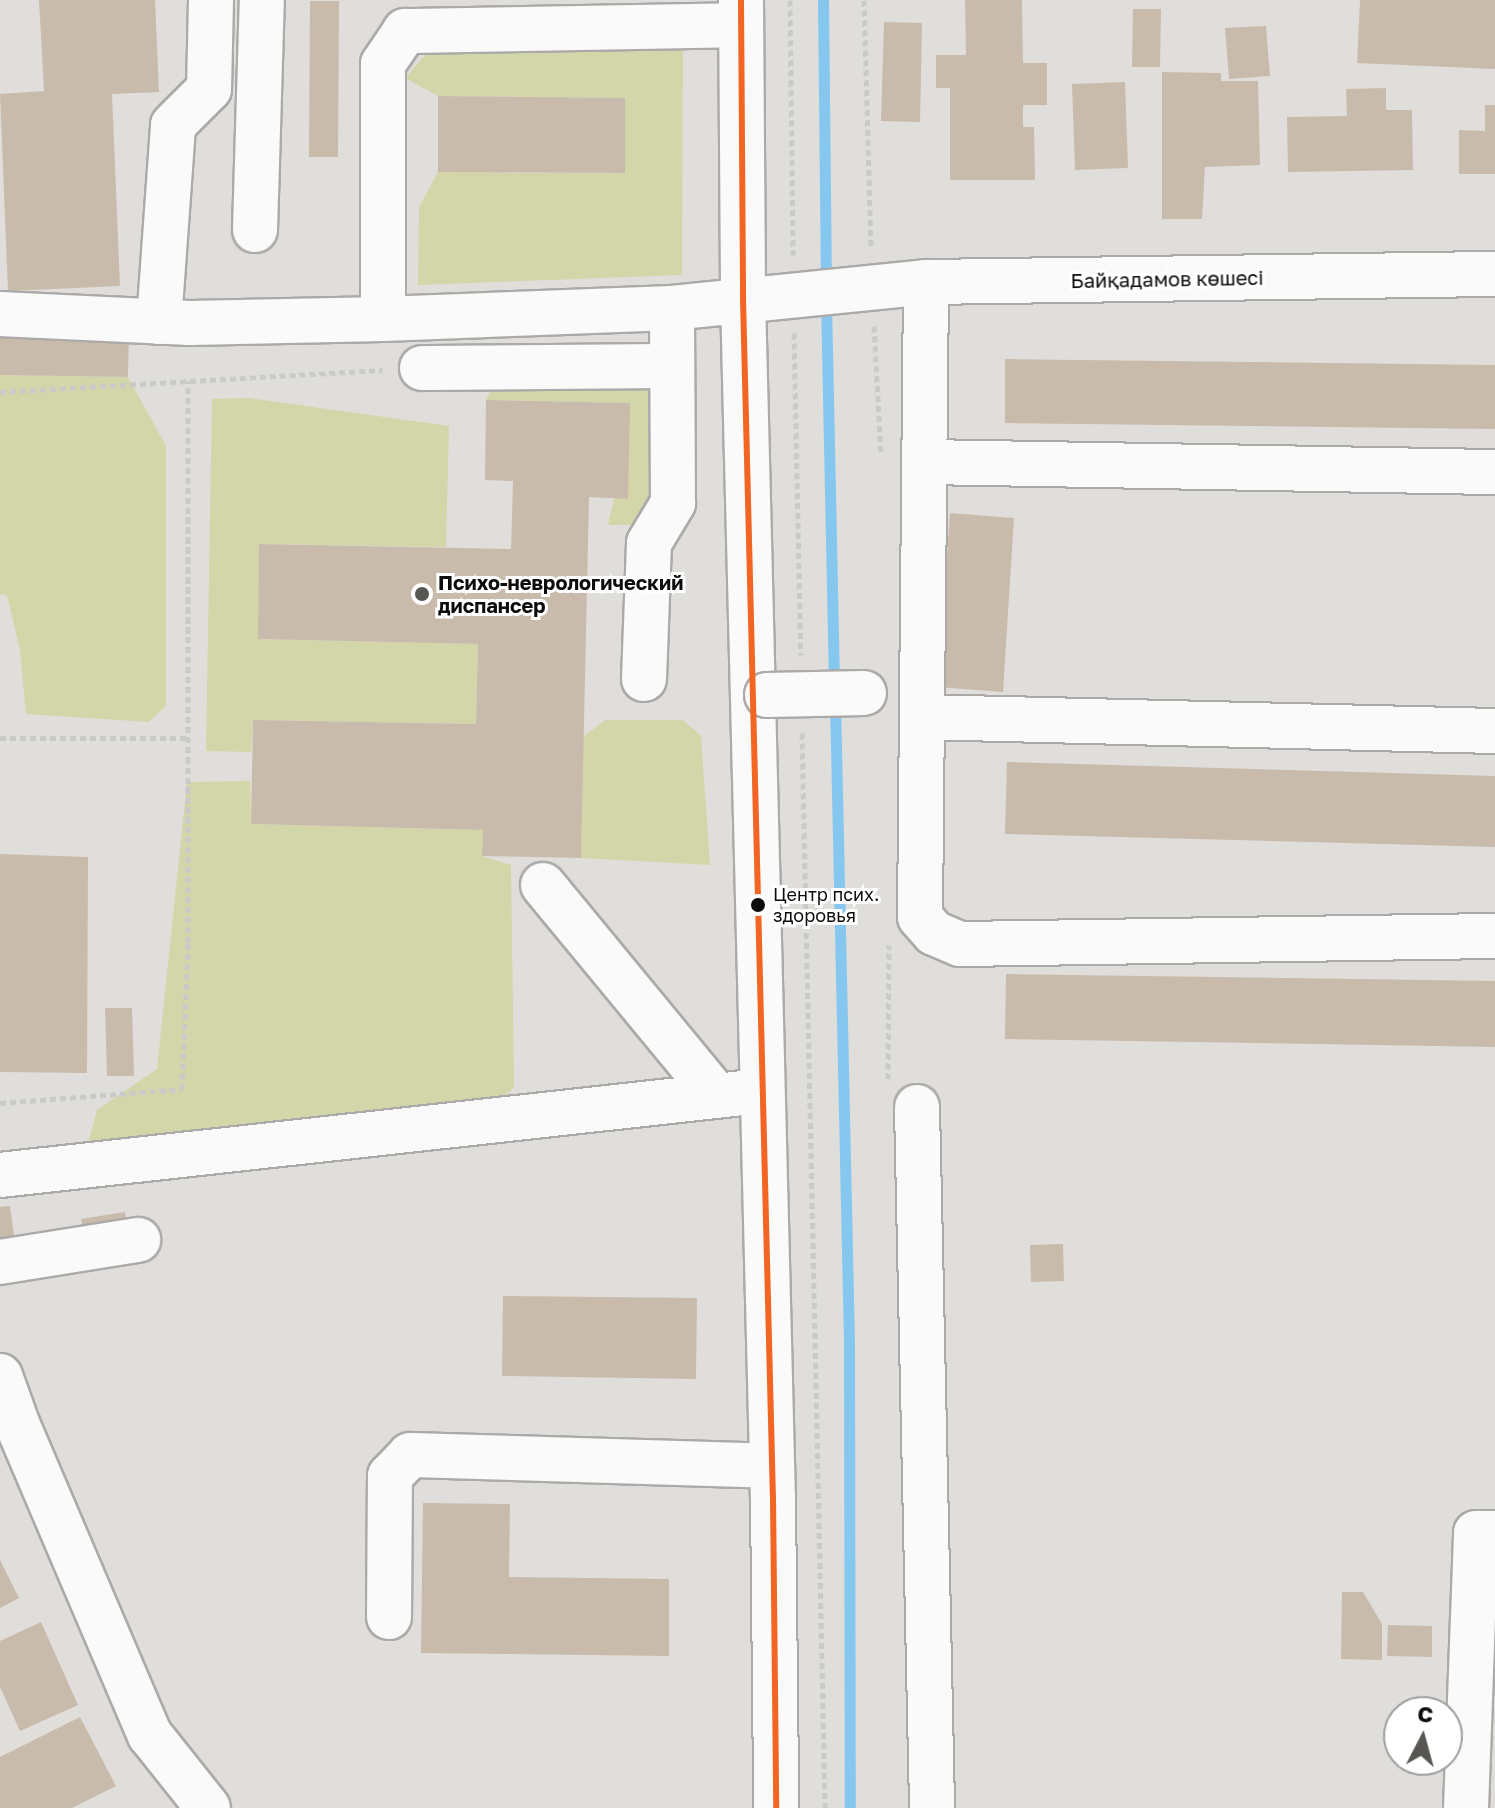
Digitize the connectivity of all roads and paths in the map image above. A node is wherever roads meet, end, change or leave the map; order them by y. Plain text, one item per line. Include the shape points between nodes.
1 (211, 0) edge
2 (262, 0) edge
3 (790, 0) edge
4 (741, 13) edge
5 (651, 14) edge
6 (209, 89) junction
7 (259, 92) junction
8 (255, 230) dead end
9 (1495, 274) edge
10 (926, 282) junction
11 (815, 292) junction
12 (743, 299) junction
13 (672, 308) junction
14 (0, 314) edge
15 (383, 319) junction
16 (159, 322) junction
17 (672, 366) junction
18 (422, 368) joint
19 (188, 381) junction
20 (0, 392) edge
21 (925, 462) junction
22 (1495, 472) edge
23 (644, 679) dead end
24 (773, 695) junction
25 (922, 705) junction
26 (1495, 731) edge
27 (0, 738) edge
28 (188, 738) junction
29 (543, 885) dead end
30 (1495, 936) edge
31 (761, 1091) junction
32 (717, 1096) junction
33 (0, 1103) edge
34 (917, 1107) dead end
35 (0, 1175) edge
36 (138, 1240) dead end
37 (0, 1262) edge
38 (0, 1376) edge
39 (772, 1466) junction
40 (1495, 1533) edge
41 (389, 1617) dead end
42 (1482, 1716) edge
43 (208, 1808) edge
44 (776, 1808) edge
45 (825, 1808) edge
46 (932, 1808) edge
47 (1466, 1808) edge

1 - 6 street
2 - 7 street
3 - 11 path
4 - 5 street
4 - 12 street
5 - 15 street via 405,31 383,64
6 - 7 street
6 - 16 street via 173,125
7 - 8 street
9 - 10 street, Байқадамов көшесі
10 - 11 street, Байқадамов көшесі
10 - 21 street
11 - 12 street, Байқадамов көшесі
11 - 24 path
12 - 13 street, Байқадамов көшесі
12 - 24 street
13 - 15 street, Байқадамов көшесі
13 - 17 street
14 - 16 street, Байқадамов көшесі
15 - 16 street, Байқадамов көшесі
17 - 18 street
17 - 23 street via 673,503 649,543
18 - 19 path
19 - 20 path
19 - 28 path
21 - 22 street
21 - 25 street
24 - 25 street, bridge via 864,693
24 - 31 street
24 - 45 path
25 - 26 street
25 - 30 street via 920,917 934,933 960,944
27 - 28 path
28 - 33 path via 182,1089
29 - 32 street
31 - 32 street
31 - 39 street
32 - 35 street
34 - 46 street
36 - 37 street
38 - 43 street via 150,1735
39 - 41 street via 410,1455 390,1476
39 - 44 street
40 - 42 street via 1476,1533
42 - 47 street

